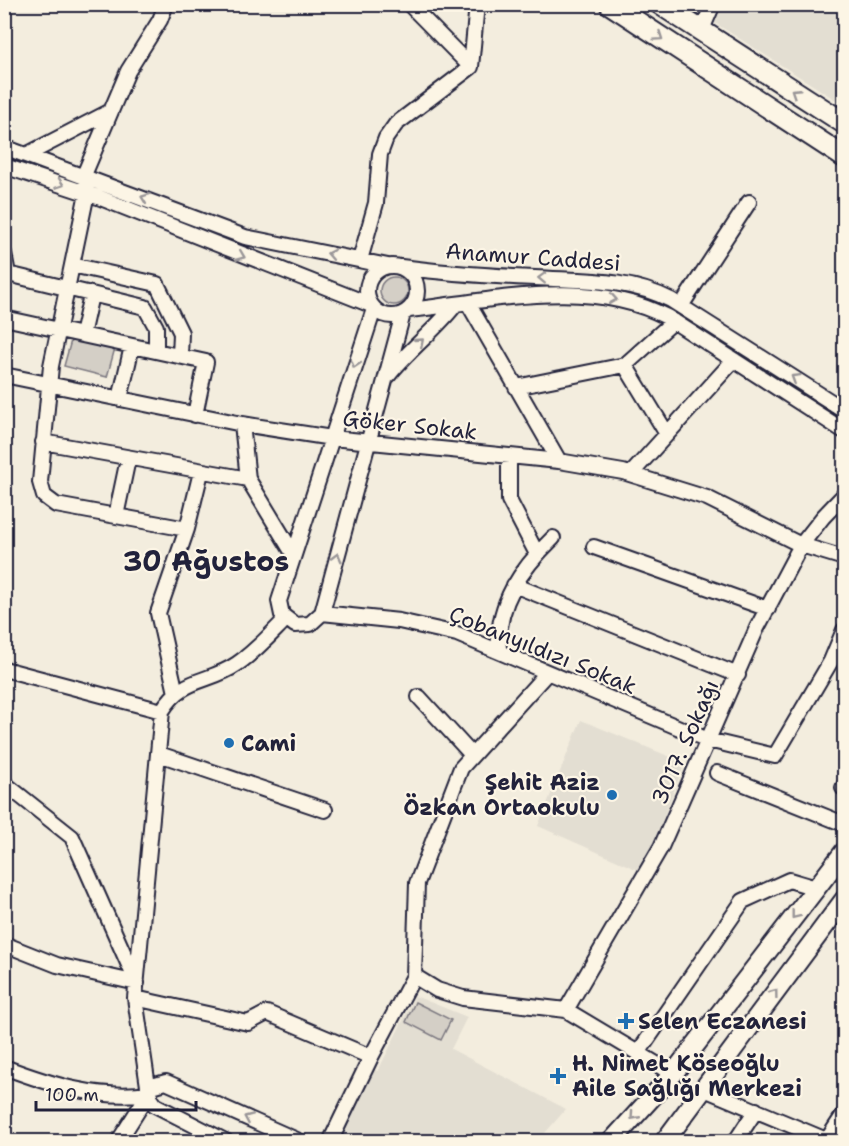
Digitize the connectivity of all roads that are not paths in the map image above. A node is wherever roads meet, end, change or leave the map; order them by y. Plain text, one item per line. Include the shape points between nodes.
1 (166, 4) edge
2 (409, 4) edge
3 (477, 4) edge
4 (610, 4) edge
5 (713, 4) edge
6 (663, 6) edge
7 (701, 32) junction
8 (471, 67) junction
9 (111, 111) junction
10 (844, 123) edge
11 (4, 147) edge
12 (28, 154) junction
13 (844, 158) edge
14 (4, 166) edge
15 (84, 175) junction
16 (87, 193) junction
17 (749, 202) dead end
18 (4, 253) edge
19 (360, 260) junction
20 (72, 265) junction
21 (394, 267) junction
22 (6, 281) edge
23 (67, 289) junction
24 (91, 295) junction
25 (461, 304) junction
26 (681, 306) junction
27 (373, 307) junction
28 (406, 312) junction
29 (4, 318) edge
30 (675, 321) junction
31 (58, 330) junction
32 (82, 335) junction
33 (132, 346) junction
34 (156, 351) junction
35 (180, 356) junction
36 (734, 360) junction
37 (625, 365) junction
38 (4, 375) edge
39 (385, 380) junction
40 (48, 385) junction
41 (516, 387) junction
42 (120, 399) junction
43 (844, 410) edge
44 (195, 415) junction
45 (242, 424) junction
46 (844, 431) edge
47 (667, 434) junction
48 (332, 438) junction
49 (43, 442) junction
50 (368, 442) junction
51 (509, 456) junction
52 (128, 459) junction
53 (559, 461) junction
54 (201, 472) junction
55 (631, 474) junction
56 (248, 479) junction
57 (844, 495) edge
58 (116, 516) junction
59 (187, 529) junction
60 (553, 538) dead end
61 (801, 545) junction
62 (594, 547) dead end
63 (537, 554) junction
64 (294, 555) junction
65 (844, 558) edge
66 (514, 585) junction
67 (768, 609) junction
68 (321, 613) junction
69 (286, 619) junction
70 (844, 630) edge
71 (499, 650) junction
72 (4, 669) edge
73 (547, 673) junction
74 (738, 675) junction
75 (176, 693) junction
76 (419, 697) dead end
77 (162, 711) junction
78 (708, 740) junction
79 (159, 754) junction
80 (472, 755) junction
81 (717, 773) dead end
82 (4, 783) edge
83 (325, 810) dead end
84 (844, 824) edge
85 (844, 852) edge
86 (816, 888) junction
87 (844, 900) edge
88 (4, 944) edge
89 (414, 976) junction
90 (136, 991) junction
91 (566, 1010) junction
92 (638, 1053) junction
93 (370, 1057) junction
94 (4, 1067) edge
95 (673, 1074) junction
96 (702, 1088) junction
97 (152, 1099) junction
98 (756, 1110) junction
99 (844, 1114) edge
100 (829, 1141) edge
101 (118, 1142) edge
102 (227, 1142) edge
103 (301, 1142) edge
104 (330, 1142) edge
105 (611, 1142) edge
106 (664, 1142) edge
107 (735, 1142) edge

1 - 9 street via 128,71
2 - 8 street
3 - 8 street
4 -> 13 highway
5 - 7 street
6 - 7 highway
10 -> 7 highway
8 - 19 street via 396,124 386,138 376,203
9 - 12 street
9 - 15 street
11 - 12 street, Anamur Caddesi
12 - 15 street, Anamur Caddesi
14 -> 16 street
15 - 16 street
19 -> 15 street, Anamur Caddesi via 245,237
16 - 20 street
16 -> 27 street
17 - 26 street
18 - 22 street
19 - 21 street, Anamur Caddesi
20 - 23 street
20 - 35 street via 157,284 181,333
26 -> 21 street, Anamur Caddesi via 649,290 604,281
21 - 27 street via 376,271 369,281 367,293
21 - 28 street via 412,275 417,286 416,300
22 - 23 street
23 - 24 street
23 - 31 street
24 - 32 street
24 - 34 street via 145,307 156,327
25 - 28 street, Anamur Caddesi
25 -> 30 street, Anamur Caddesi via 526,297 594,296 640,304
39 -> 25 street
25 - 41 street
43 -> 26 street, Anamur Caddesi
27 - 28 street via 385,315
27 -> 48 street
28 - 39 street
29 - 31 street
30 - 36 street, Anamur Caddesi
30 - 37 street
31 - 32 street
31 - 40 street
32 - 33 street
33 - 34 street
33 - 42 street
34 - 35 street
35 - 44 street via 206,362
36 - 46 street, Anamur Caddesi
36 - 47 street
37 - 41 street
37 - 47 street
38 - 40 street, Göker Sokak
39 - 50 street
40 - 42 street, Göker Sokak
40 - 49 street
41 - 53 street
42 - 44 street, Göker Sokak
44 - 45 street, Göker Sokak
45 - 48 street, Göker Sokak
45 - 56 street
47 - 55 street
48 - 50 street, Göker Sokak
48 - 64 street
49 - 52 street
49 - 58 street via 40,482 47,499 61,507
50 - 51 street, Göker Sokak
68 -> 50 street
51 - 53 street, Göker Sokak
51 - 63 street via 509,500
52 - 54 street
52 - 58 street
53 - 55 street, Göker Sokak
54 - 56 street
54 - 59 street
55 - 61 street, Göker Sokak via 707,498
56 - 64 street
57 - 61 street, 3017. Sokağı
58 - 59 street
59 - 75 street via 158,613
60 - 63 street
61 - 65 street, Göker Sokak
61 - 67 street, 3017. Sokağı
62 - 67 street
63 - 66 street
64 - 69 street via 279,601
66 - 71 street via 501,614
66 - 74 street
67 - 74 street, 3017. Sokağı
68 - 69 street via 305,625
68 - 71 street, Çobanyıldızı Sokak via 428,627
69 - 75 street via 238,664 194,681
70 - 78 street, Çobanyıldızı Sokak via 831,661 775,756
71 - 73 street, Çobanyıldızı Sokak
72 - 77 street
73 - 78 street, Çobanyıldızı Sokak
73 - 80 street
74 - 78 street, 3017. Sokağı
75 - 77 street
76 - 80 street
77 - 79 street
78 - 91 street, 3017. Sokağı via 661,847
79 - 83 street
79 - 90 street
80 - 89 street via 461,768 417,883
81 - 84 street
82 - 90 street via 72,837
85 - 86 main road
86 - 92 street via 789,880 742,902
86 -> 95 main road
96 -> 87 main road
88 - 90 street
89 - 91 street via 437,990 463,998
89 - 93 street
90 - 93 street via 248,1023 267,1013
90 - 97 street
91 - 92 street
92 - 95 street
93 - 104 street
94 - 97 street via 88,1092
95 -> 105 main road
96 - 98 street
96 - 106 main road
97 - 101 street
97 - 102 street
103 -> 97 street via 166,1082 155,1083
98 - 100 street
98 - 107 street
99 - 100 street

